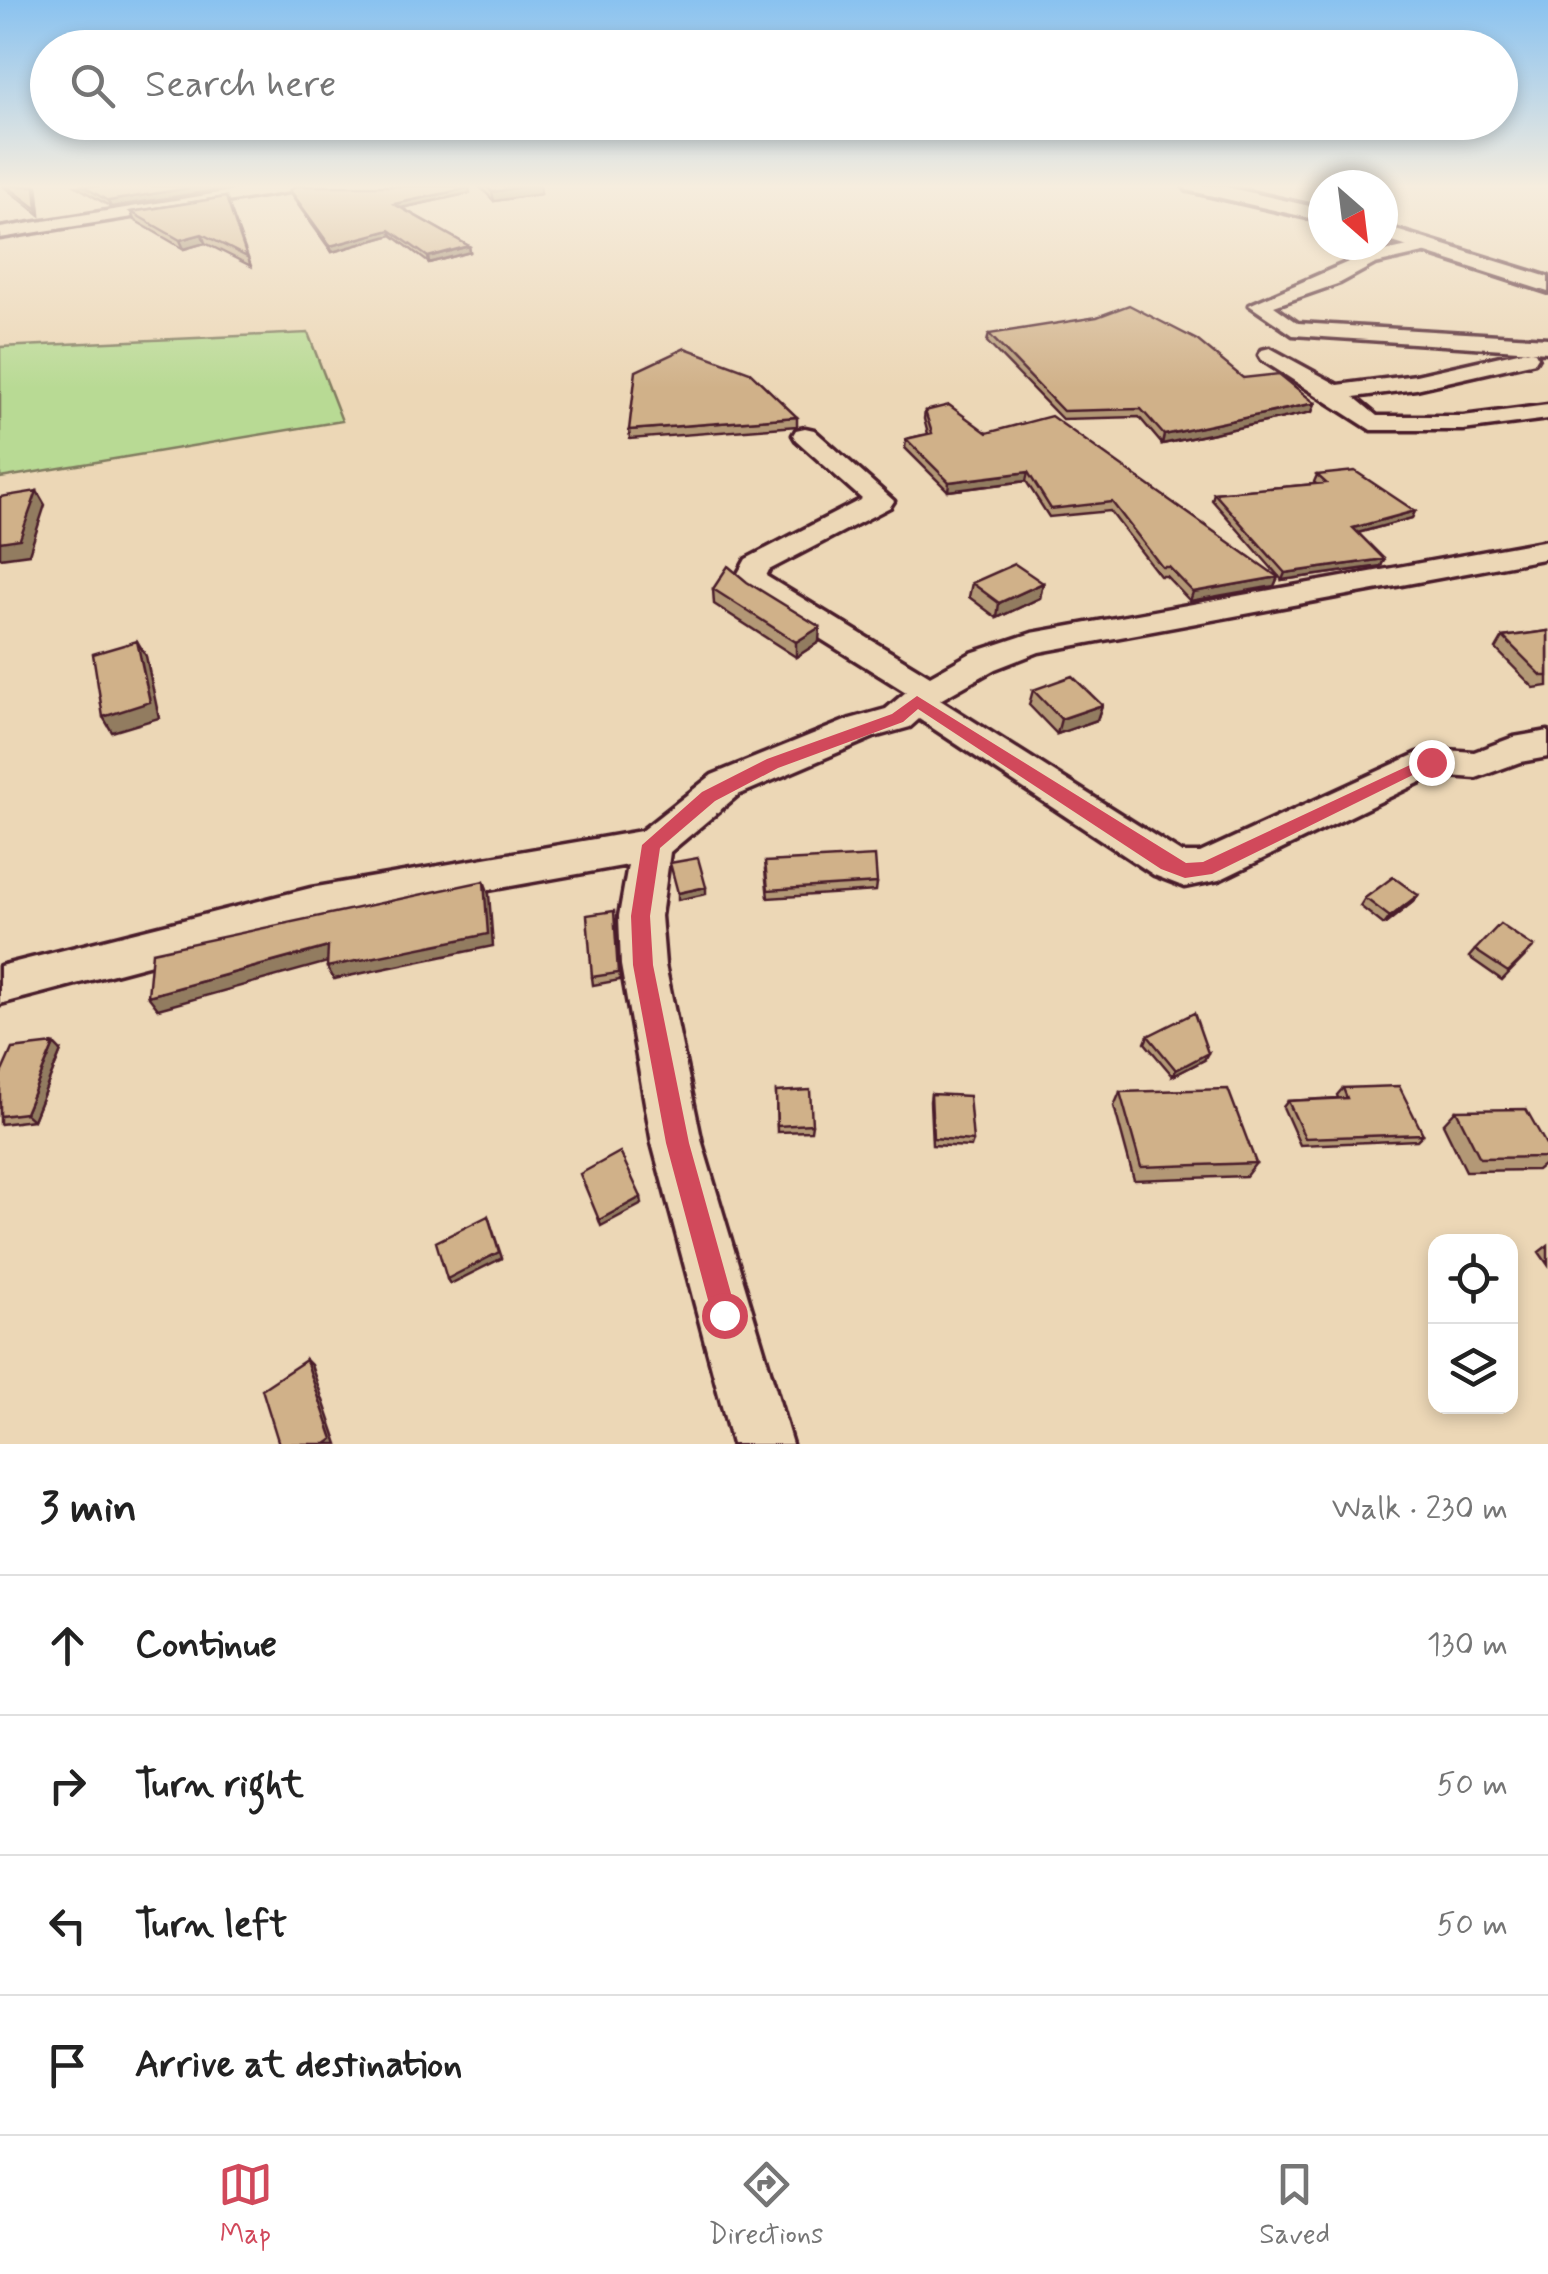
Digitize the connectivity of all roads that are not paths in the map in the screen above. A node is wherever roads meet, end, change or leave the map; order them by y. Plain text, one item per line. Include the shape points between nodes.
1 (1398, 253) edge
2 (1453, 253) edge
3 (1548, 285) edge
4 (1292, 329) junction
5 (1548, 345) edge
6 (1548, 354) edge
7 (1270, 355) junction
8 (1480, 367) junction
9 (1334, 393) junction
10 (1548, 412) edge
11 (805, 435) dead end
12 (1548, 548) edge
13 (923, 696) junction
14 (1548, 744) edge
15 (651, 845) junction
16 (0, 984) edge
17 (762, 1444) edge

1 - 4 street via 1259,305
2 - 3 street
4 - 5 street
4 - 7 street via 1271,335
6 - 8 street
7 - 8 street via 1353,374
7 - 9 street
8 - 9 street
9 - 10 street via 1370,422 1463,423
11 - 13 street via 880,501 756,565 751,577
12 - 13 street via 1032,643 983,661
13 - 14 street via 1185,870 1206,869 1431,762 1476,765
13 - 15 street via 898,718 725,785
15 - 16 street via 311,905
15 - 17 street via 640,916 643,965 678,1143

